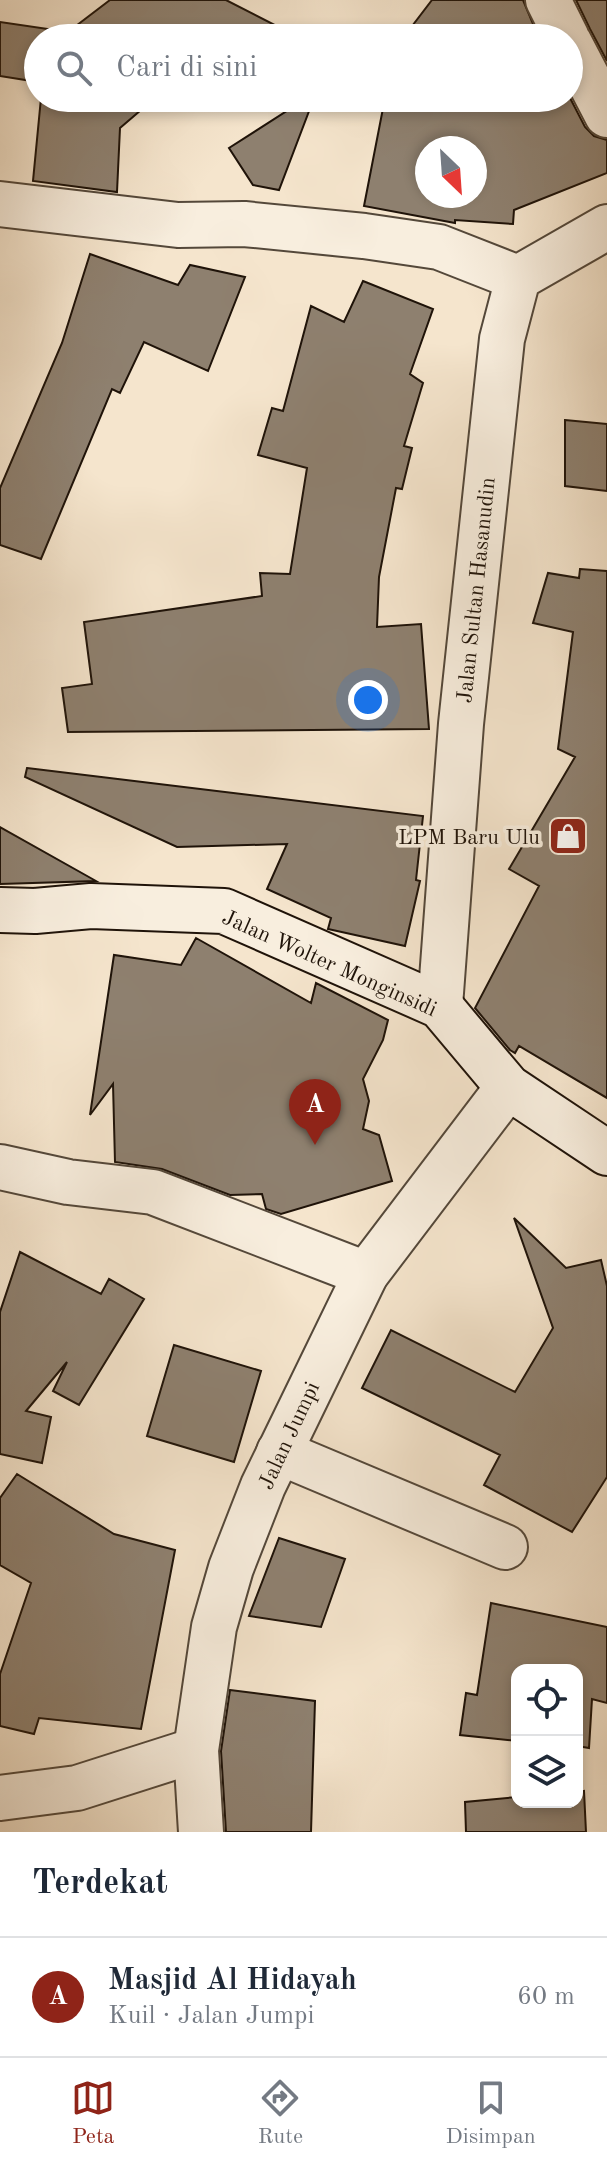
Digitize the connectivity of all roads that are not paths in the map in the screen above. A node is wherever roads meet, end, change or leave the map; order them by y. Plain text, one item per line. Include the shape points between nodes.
1 (548, 0) edge
2 (560, 24) edge
3 (583, 69) edge
4 (607, 115) edge
5 (0, 204) edge
6 (607, 227) edge
7 (518, 278) junction
8 (0, 910) edge
9 (440, 1006) junction
10 (508, 1087) junction
11 (607, 1153) edge
12 (0, 1167) edge
13 (366, 1274) junction
14 (279, 1452) junction
15 (505, 1547) dead end
16 (196, 1750) junction
17 (0, 1798) edge
18 (201, 1832) edge

1 - 2 street
3 - 4 street
5 - 7 street via 178,225 244,224 364,236 439,247
6 - 7 street
7 - 9 street, Jalan Sultan Hasanudin via 502,339 461,724
8 - 9 street, Jalan Wolter Monginsidi via 91,906 224,911
9 - 10 street, Jalan Wolter Monginsidi
10 - 11 street, Jalan Wolter Monginsidi
10 - 13 street, Jalan Jumpi
12 - 13 street via 153,1192
13 - 14 street, Jalan Jumpi
14 - 15 street
14 - 16 street, Jalan Jumpi via 231,1568 214,1627
16 - 17 street via 77,1788
16 - 18 street, Jalan Jumpi

